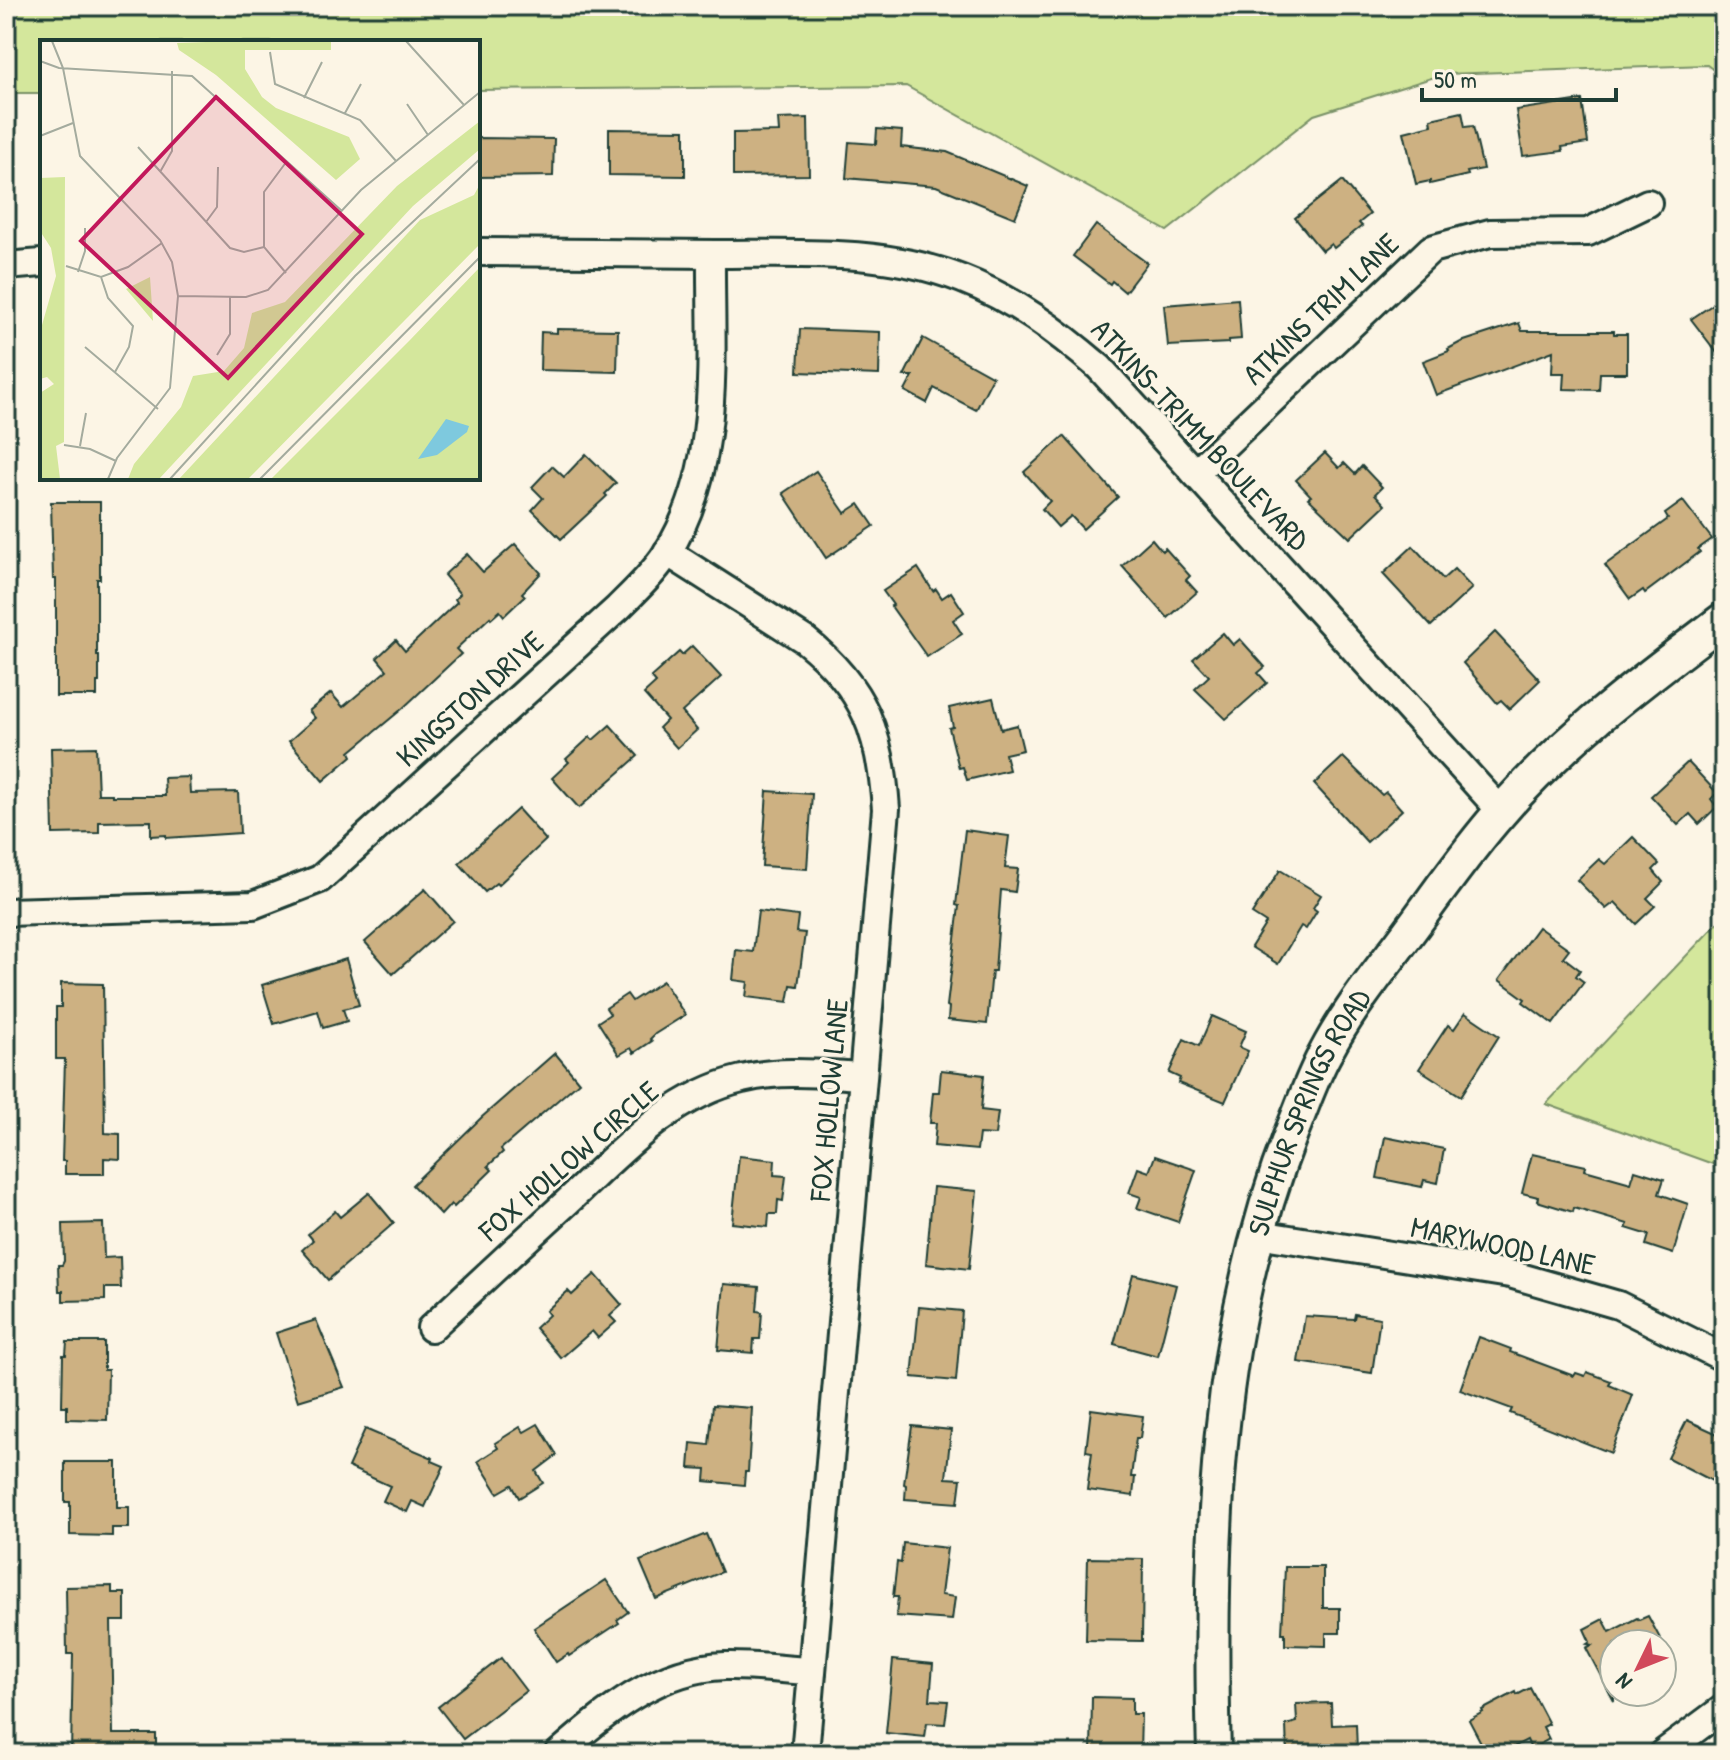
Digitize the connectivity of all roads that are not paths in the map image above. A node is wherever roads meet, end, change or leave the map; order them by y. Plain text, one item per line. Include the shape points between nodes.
1 (1648, 203) dead end
2 (480, 252) edge
3 (711, 254) junction
4 (40, 263) edge
5 (6, 266) edge
6 (1195, 473) junction
7 (667, 552) junction
8 (1724, 619) edge
9 (1501, 811) junction
10 (6, 912) edge
11 (863, 1076) junction
12 (1258, 1234) junction
13 (431, 1328) dead end
14 (1724, 1358) edge
15 (812, 1671) junction
16 (1724, 1708) edge
17 (558, 1754) edge
18 (805, 1754) edge
19 (1214, 1754) edge
20 (1662, 1754) edge

1 - 6 street, ATKINS TRIM LANE via 1588,232 1490,233 1431,249
2 - 3 street, ATKINS-TRIMM BOULEVARD
3 - 6 street, ATKINS-TRIMM BOULEVARD via 871,257 962,279 1060,334 1099,367
3 - 7 street, KINGSTON DRIVE via 709,427 693,499
4 - 5 street
6 - 9 street, ATKINS-TRIMM BOULEVARD
7 - 10 street, KINGSTON DRIVE via 618,608 320,879 253,905
7 - 11 street, FOX HOLLOW LANE via 821,653 862,703 876,737 886,809
8 - 9 street, SULPHUR SPRINGS ROAD via 1638,684
9 - 12 street, SULPHUR SPRINGS ROAD via 1357,1001 1325,1053
11 - 13 street, FOX HOLLOW CIRCLE via 780,1074 743,1079 695,1096 650,1126
11 - 15 street, FOX HOLLOW LANE
12 - 14 street, MARYWOOD LANE via 1510,1274 1618,1305
12 - 19 street, SULPHUR SPRINGS ROAD via 1235,1341 1216,1490 1210,1634
15 - 17 street via 724,1666 686,1672 628,1698
15 - 18 street, FOX HOLLOW LANE
16 - 20 street

